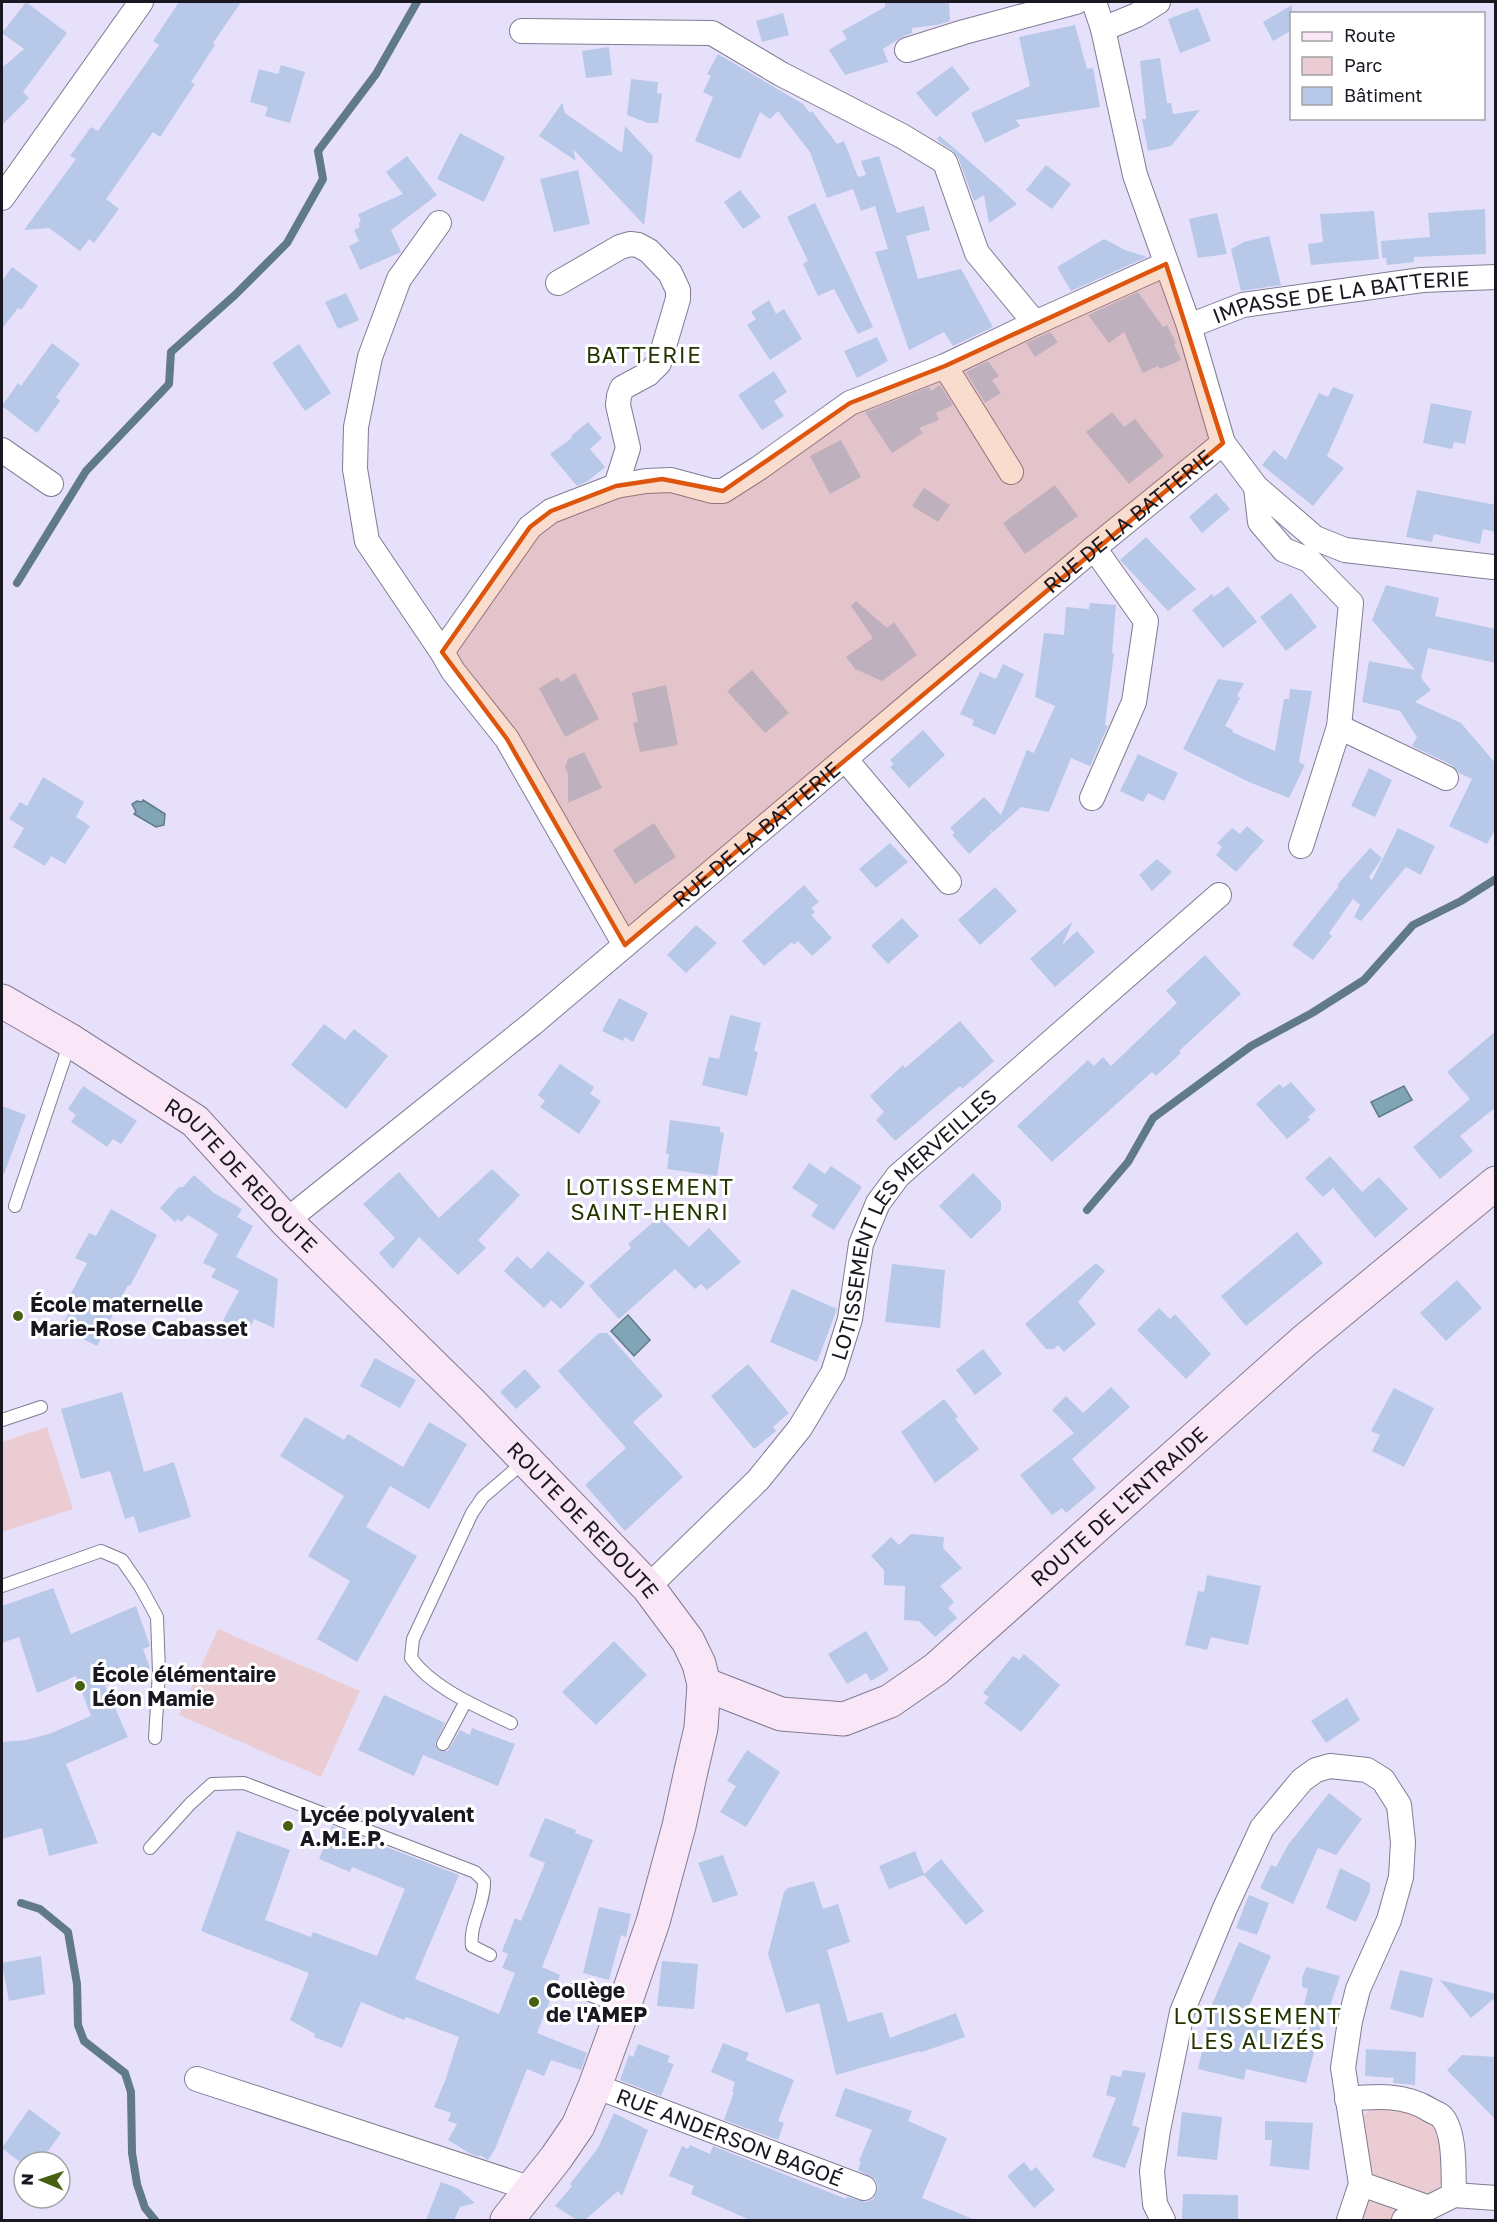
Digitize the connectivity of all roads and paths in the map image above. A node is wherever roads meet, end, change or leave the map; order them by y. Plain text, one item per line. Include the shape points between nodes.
1 (141, 2) edge
2 (1076, 2) edge
3 (1094, 2) edge
4 (1158, 2) edge
5 (1103, 29) junction
6 (522, 31) dead end
7 (907, 50) dead end
8 (2, 198) edge
9 (439, 223) dead end
10 (1166, 264) junction
11 (1496, 277) edge
12 (558, 283) dead end
13 (1035, 323) junction
14 (1189, 326) junction
15 (945, 366) junction
16 (1223, 443) junction
17 (2, 450) edge
18 (1011, 472) dead end
19 (51, 484) dead end
20 (616, 486) junction
21 (1256, 487) junction
22 (1094, 548) junction
23 (1493, 567) dead end
24 (442, 652) junction
25 (1339, 727) junction
26 (845, 759) junction
27 (1446, 778) dead end
28 (1092, 798) dead end
29 (1301, 846) dead end
30 (949, 882) dead end
31 (1219, 895) dead end
32 (625, 945) junction
33 (2, 1001) edge
34 (71, 1041) junction
35 (1496, 1183) edge
36 (15, 1206) dead end
37 (286, 1221) junction
38 (41, 1407) dead end
39 (2, 1420) edge
40 (526, 1460) junction
41 (2, 1586) edge
42 (648, 1587) junction
43 (704, 1684) junction
44 (466, 1701) junction
45 (511, 1723) dead end
46 (155, 1738) dead end
47 (443, 1744) dead end
48 (150, 1848) dead end
49 (490, 1955) dead end
50 (575, 1989) dead end
51 (623, 2009) junction
52 (197, 2079) dead end
53 (596, 2086) junction
54 (1347, 2099) junction
55 (1361, 2184) junction
56 (864, 2188) dead end
57 (532, 2189) junction
58 (1454, 2195) junction
59 (1496, 2198) edge
60 (1427, 2207) junction
61 (507, 2220) edge
62 (1163, 2220) edge
63 (1349, 2220) edge
64 (1404, 2220) edge

1 - 8 street
2 - 7 street
3 - 5 street
4 - 5 street
5 - 10 street via 1135,175
6 - 13 street via 712,33 781,74 902,136 945,162 977,253
9 - 24 street via 399,279 370,357 356,427 355,469 367,541
10 - 13 street
10 - 14 street
11 - 14 street, IMPASSE DE LA BATTERIE via 1422,280 1243,305
12 - 20 street via 630,244 649,251 676,282 678,299 660,363 622,388 619,396 628,448
13 - 15 street
14 - 16 street
15 - 18 street
15 - 20 street via 850,403 723,491 662,479
16 - 21 street
16 - 22 street, RUE DE LA BATTERIE
17 - 19 street
20 - 24 street via 551,511 530,527
21 - 23 street via 1315,538 1345,550
21 - 25 street via 1260,522 1284,550 1309,560 1351,603
22 - 26 street, RUE DE LA BATTERIE
22 - 28 street via 1146,621 1134,702
24 - 32 street via 507,739
25 - 27 street
25 - 29 street
26 - 30 street
26 - 32 street, RUE DE LA BATTERIE
31 - 42 street, LOTISSEMENT LES MERVEILLES via 898,1176 878,1203 861,1244 850,1318 833,1373 800,1428 758,1480
32 - 37 street, RUE DE LA BATTERIE
33 - 34 main road, ROUTE DE REDOUTE
34 - 36 lane
34 - 37 main road, ROUTE DE REDOUTE via 195,1121
35 - 43 main road, ROUTE DE L'ENTRAIDE via 1303,1342 936,1669 890,1701 844,1719 781,1714
37 - 40 main road, ROUTE DE REDOUTE
38 - 39 lane
40 - 42 main road, ROUTE DE REDOUTE
40 - 44 lane via 483,1497 472,1514 413,1639 411,1658 420,1671
41 - 46 lane via 101,1551 122,1560 157,1617
42 - 43 main road, ROUTE DE REDOUTE via 688,1641
43 - 51 main road, ROUTE DE REDOUTE via 701,1728 679,1826 653,1922
44 - 45 lane
44 - 47 lane
48 - 49 lane via 212,1784 244,1783 475,1872 484,1881 484,1892 472,1946
50 - 51 lane
51 - 53 main road, ROUTE DE REDOUTE
52 - 57 street
53 - 56 street, RUE ANDERSON BAGOÉ
53 - 57 main road, ROUTE DE REDOUTE via 578,2126
54 - 55 street
54 - 58 street via 1403,2099 1442,2117 1450,2136
54 - 62 street via 1343,2067 1350,2021 1358,1989 1389,1920 1401,1876 1403,1842 1398,1805 1383,1780 1367,1770 1330,1766 1302,1780 1262,1828 1182,2012 1152,2171 1155,2204
55 - 60 street
55 - 63 street
57 - 61 main road, ROUTE DE REDOUTE
58 - 59 street
58 - 60 street
60 - 64 street

